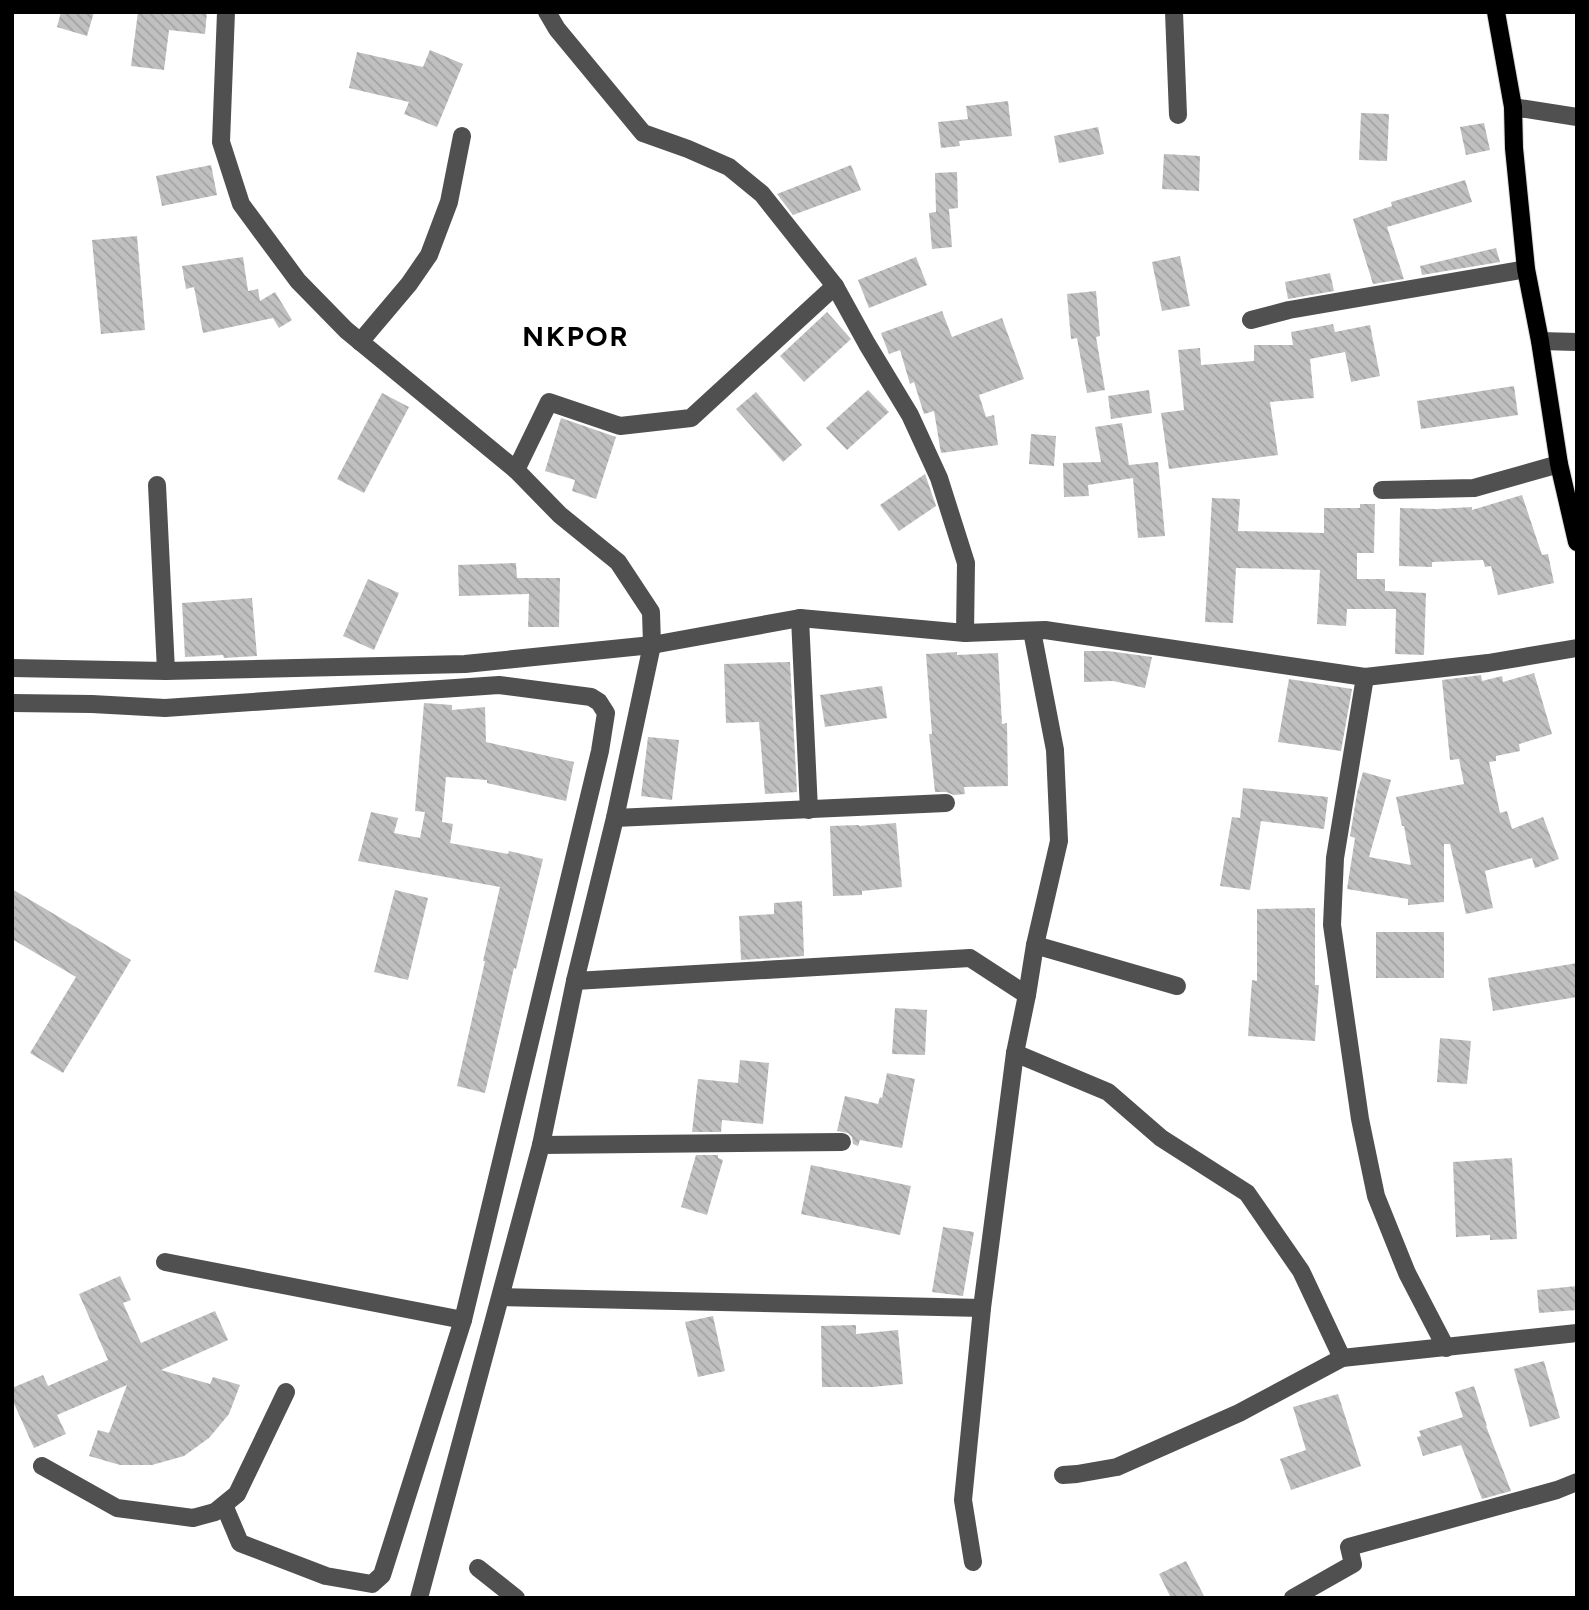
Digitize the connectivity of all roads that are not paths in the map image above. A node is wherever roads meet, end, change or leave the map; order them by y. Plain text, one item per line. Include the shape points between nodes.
1 (226, 12) edge
2 (547, 12) edge
3 (1174, 12) edge
4 (1496, 12) edge
5 (1513, 107) junction
6 (1178, 114) dead end
7 (1577, 117) edge
8 (462, 136) dead end
9 (1526, 269) junction
10 (835, 286) junction
11 (1251, 320) dead end
12 (1539, 341) junction
13 (360, 342) junction
14 (1577, 342) edge
15 (1559, 464) junction
16 (516, 470) junction
17 (157, 485) dead end
18 (1382, 490) dead end
19 (1577, 542) edge
20 (800, 618) junction
21 (1032, 631) junction
22 (965, 633) junction
23 (652, 645) junction
24 (1577, 648) edge
25 (12, 668) edge
26 (166, 671) junction
27 (1365, 677) junction
28 (14, 707) edge
29 (946, 803) dead end
30 (809, 810) junction
31 (615, 818) junction
32 (1034, 945) junction
33 (575, 981) junction
34 (1177, 986) dead end
35 (1027, 995) junction
36 (1015, 1053) junction
37 (842, 1142) dead end
38 (541, 1145) junction
39 (165, 1262) dead end
40 (501, 1297) junction
41 (982, 1308) junction
42 (463, 1320) junction
43 (1577, 1334) edge
44 (1446, 1348) junction
45 (1342, 1358) junction
46 (286, 1392) dead end
47 (42, 1466) dead end
48 (1063, 1475) dead end
49 (1577, 1482) edge
50 (224, 1505) junction
51 (973, 1562) dead end
52 (478, 1568) dead end
53 (419, 1598) edge
54 (516, 1598) edge
55 (1293, 1598) edge

1 - 13 street via 221,142 241,204 298,281
2 - 10 street via 556,29 643,133 729,167 762,194
3 - 6 street
4 - 5 main road
5 - 7 street
5 - 9 main road
8 - 13 street via 449,202 429,255
9 - 11 street
9 - 12 main road
10 - 16 street via 691,418 620,426 549,402
10 - 22 street via 911,415 939,478 966,563
12 - 14 street
12 - 15 main road
13 - 16 street
15 - 18 street via 1474,488
15 - 19 main road
16 - 23 street via 560,515 618,562 651,612
17 - 26 street
20 - 22 street
20 - 23 street
20 - 30 street
21 - 22 street
21 - 27 street
21 - 32 street via 1055,750 1059,841
23 - 26 street via 465,664
23 - 31 street
24 - 27 street
25 - 26 street
27 - 44 street via 1335,858 1332,925 1360,1119 1377,1196 1407,1273
28 - 42 street via 92,704 164,708 499,685 591,697 599,702 606,713 605,727
29 - 30 street
30 - 31 street
31 - 33 street
32 - 34 street
32 - 35 street
33 - 35 street via 970,958
33 - 38 street
35 - 36 street
36 - 41 street
36 - 45 street via 1108,1092 1161,1138 1247,1194 1301,1272
37 - 38 street
38 - 40 street
39 - 42 street
40 - 41 street
40 - 53 street
41 - 51 street via 963,1500
42 - 50 street via 382,1575 372,1584 326,1576 240,1543
43 - 44 street
44 - 45 street
45 - 48 street via 1238,1413 1117,1467
46 - 50 street via 237,1494
47 - 50 street via 117,1508 193,1518
49 - 55 street via 1349,1547 1353,1564
52 - 54 street

